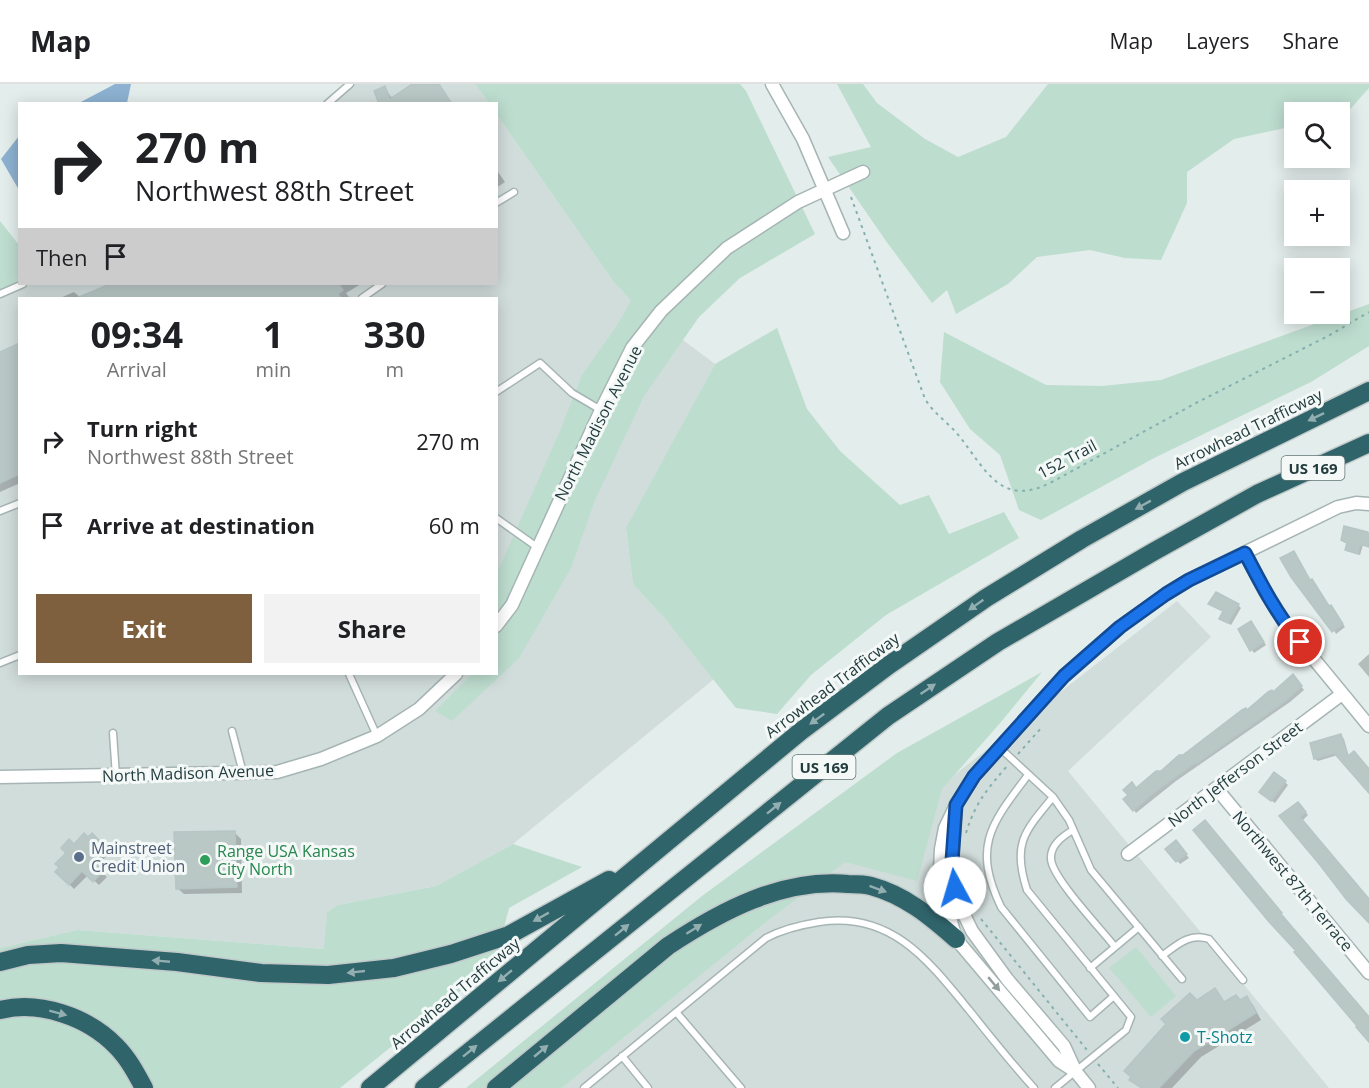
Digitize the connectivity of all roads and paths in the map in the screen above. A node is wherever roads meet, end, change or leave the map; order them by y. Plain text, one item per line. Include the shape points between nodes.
1 (350, 84) edge
2 (772, 84) edge
3 (329, 102) edge
4 (863, 172) dead end
5 (825, 189) junction
6 (514, 192) dead end
7 (851, 197) dead end
8 (498, 202) edge
9 (843, 233) dead end
10 (21, 285) edge
11 (381, 285) edge
12 (0, 294) edge
13 (363, 297) edge
14 (1369, 312) edge
15 (498, 391) edge
16 (1369, 391) edge
17 (601, 410) junction
18 (1369, 443) edge
19 (18, 503) edge
20 (1369, 504) edge
21 (0, 511) edge
22 (498, 519) edge
23 (537, 547) junction
24 (1245, 553) junction
25 (498, 623) edge
26 (18, 656) edge
27 (0, 663) edge
28 (349, 675) edge
29 (455, 675) edge
30 (1342, 693) junction
31 (1369, 726) edge
32 (1041, 727) dead end
33 (232, 731) dead end
34 (113, 733) dead end
35 (377, 736) junction
36 (1000, 748) junction
37 (1012, 760) junction
38 (243, 773) junction
39 (1028, 775) junction
40 (116, 776) junction
41 (0, 777) edge
42 (1217, 789) junction
43 (1053, 797) junction
44 (956, 805) junction
45 (1073, 830) junction
46 (964, 841) dead end
47 (1128, 854) dead end
48 (647, 858) junction
49 (964, 865) dead end
50 (967, 887) dead end
51 (978, 915) dead end
52 (1139, 927) junction
53 (964, 935) junction
54 (1115, 947) junction
55 (1162, 956) junction
56 (0, 962) edge
57 (1090, 968) junction
58 (1369, 974) edge
59 (1182, 979) dead end
60 (1243, 980) dead end
61 (1114, 996) junction
62 (0, 1010) edge
63 (676, 1012) junction
64 (622, 1056) junction
65 (1093, 1058) junction
66 (1076, 1072) junction
67 (144, 1088) edge
68 (370, 1088) edge
69 (424, 1088) edge
70 (496, 1088) edge
71 (584, 1088) edge
72 (648, 1088) edge
73 (741, 1088) edge
74 (1034, 1088) edge
75 (1055, 1088) edge
76 (1089, 1088) edge
77 (1118, 1088) edge

1 - 3 lane
2 - 5 street
4 - 5 street, North Madison Avenue
5 - 9 street
5 - 17 street, North Madison Avenue via 727,248 661,311 632,348
6 - 8 lane
7 - 14 path, 152 Trail via 925,399 996,483 1012,490 1040,488
10 - 12 lane
11 - 13 lane
15 - 17 lane via 540,363 572,393
16 -> 48 highway, Arrowhead Trafficway / US 169 via 1183,482 986,598 801,730
17 - 23 street, North Madison Avenue
69 -> 18 highway, US 169 via 888,716 998,642 1153,552 1257,494
19 - 21 lane
20 - 24 street via 1338,507
22 - 23 lane
23 - 25 street, North Madison Avenue via 512,605
24 - 30 street via 1286,625
24 - 36 street via 1181,584 1120,627 1064,676
26 - 27 lane
28 - 35 lane
29 - 35 street, North Madison Avenue via 419,709
30 - 31 street
30 - 42 street, North Jefferson Street
32 - 37 path
33 - 38 lane
34 - 40 lane
35 - 38 street, North Madison Avenue via 277,772
36 - 37 lane
36 - 44 street via 974,776
37 - 39 lane
37 - 46 path via 982,794
38 - 40 street, North Madison Avenue
39 - 43 lane
39 - 61 lane via 998,814 988,839 987,863 994,892 1001,907 1090,1017
40 - 41 street, North Madison Avenue
42 - 47 street, North Jefferson Street
42 - 58 street, Northwest 87th Terrace
43 - 45 lane
43 - 57 lane via 1023,838 1021,873 1027,890
44 - 53 street via 951,875
44 - 53 street via 945,828 940,871 946,904
45 - 52 lane via 1091,870
45 - 54 lane via 1056,844 1051,858 1059,877
48 -> 56 highway via 509,935 394,968 328,975 261,973 61,953
48 -> 68 highway, Arrowhead Trafficway / US 169
49 - 50 path
51 - 65 path
52 - 54 lane
52 - 55 lane
53 -> 66 street via 1059,1061
53 - 66 street via 1064,1046
70 -> 53 highway via 668,946 758,897 812,884 870,886 895,895
54 - 57 lane
55 - 59 lane
55 - 60 lane via 1192,936 1209,939
57 - 61 lane
61 - 65 lane via 1131,1017 1126,1030
62 -> 67 highway via 54,1011 77,1019 116,1045
63 - 64 lane
63 - 73 lane
63 - 74 lane via 766,938 795,926 856,921 890,932 933,967
64 - 71 lane
64 - 72 lane
65 - 66 lane
65 - 77 path
66 - 75 lane
66 - 76 street

